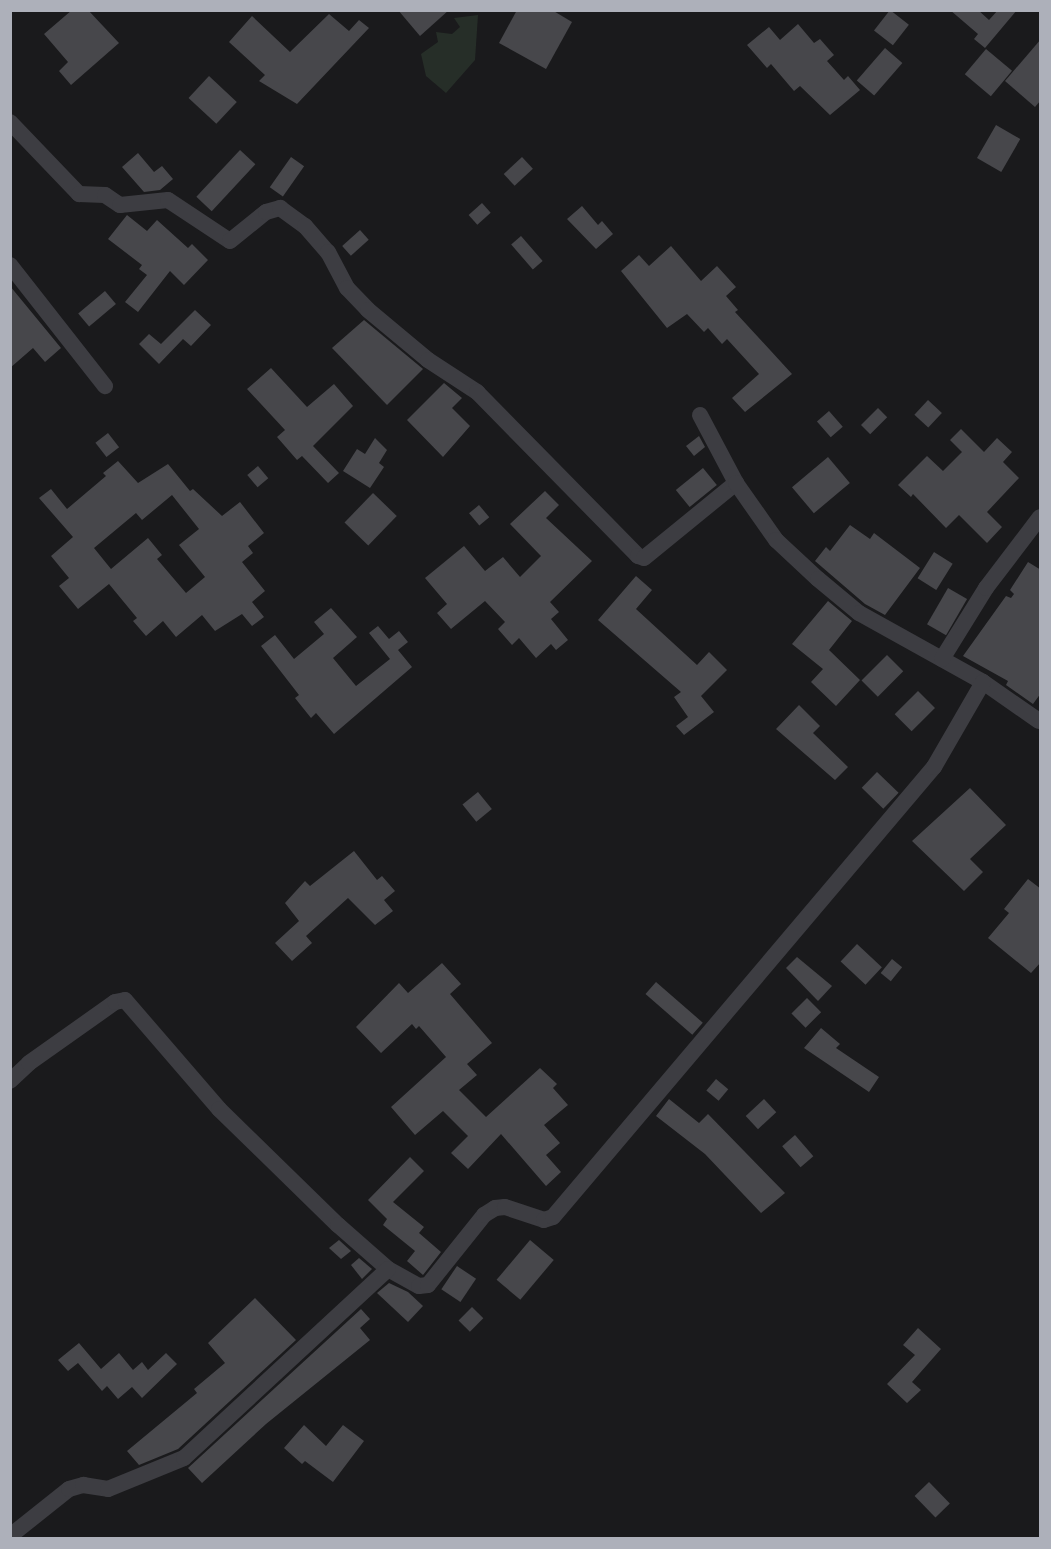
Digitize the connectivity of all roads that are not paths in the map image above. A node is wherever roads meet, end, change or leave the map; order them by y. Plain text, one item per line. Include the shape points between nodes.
1 (10, 122) edge
2 (10, 265) edge
3 (105, 386) dead end
4 (700, 415) dead end
5 (736, 483) junction
6 (1041, 517) edge
7 (942, 659) junction
8 (983, 682) junction
9 (1039, 721) dead end
10 (10, 1081) edge
11 (388, 1269) junction
12 (10, 1536) edge

1 - 5 street via 79,194 105,195 120,205 168,200 230,241 266,212 280,208 305,226 328,252 347,288 368,310 428,360 477,392 638,556 644,558
2 - 3 street
4 - 5 street
5 - 7 street via 776,540 818,579 859,614
6 - 7 street via 986,588
7 - 8 street
8 - 9 street
8 - 11 street via 934,767 553,1216 544,1220 505,1207 495,1208 484,1215 428,1285 419,1286
10 - 11 street via 29,1063 115,1002 125,999 219,1109
11 - 12 street via 184,1458 108,1489 83,1485 69,1489

